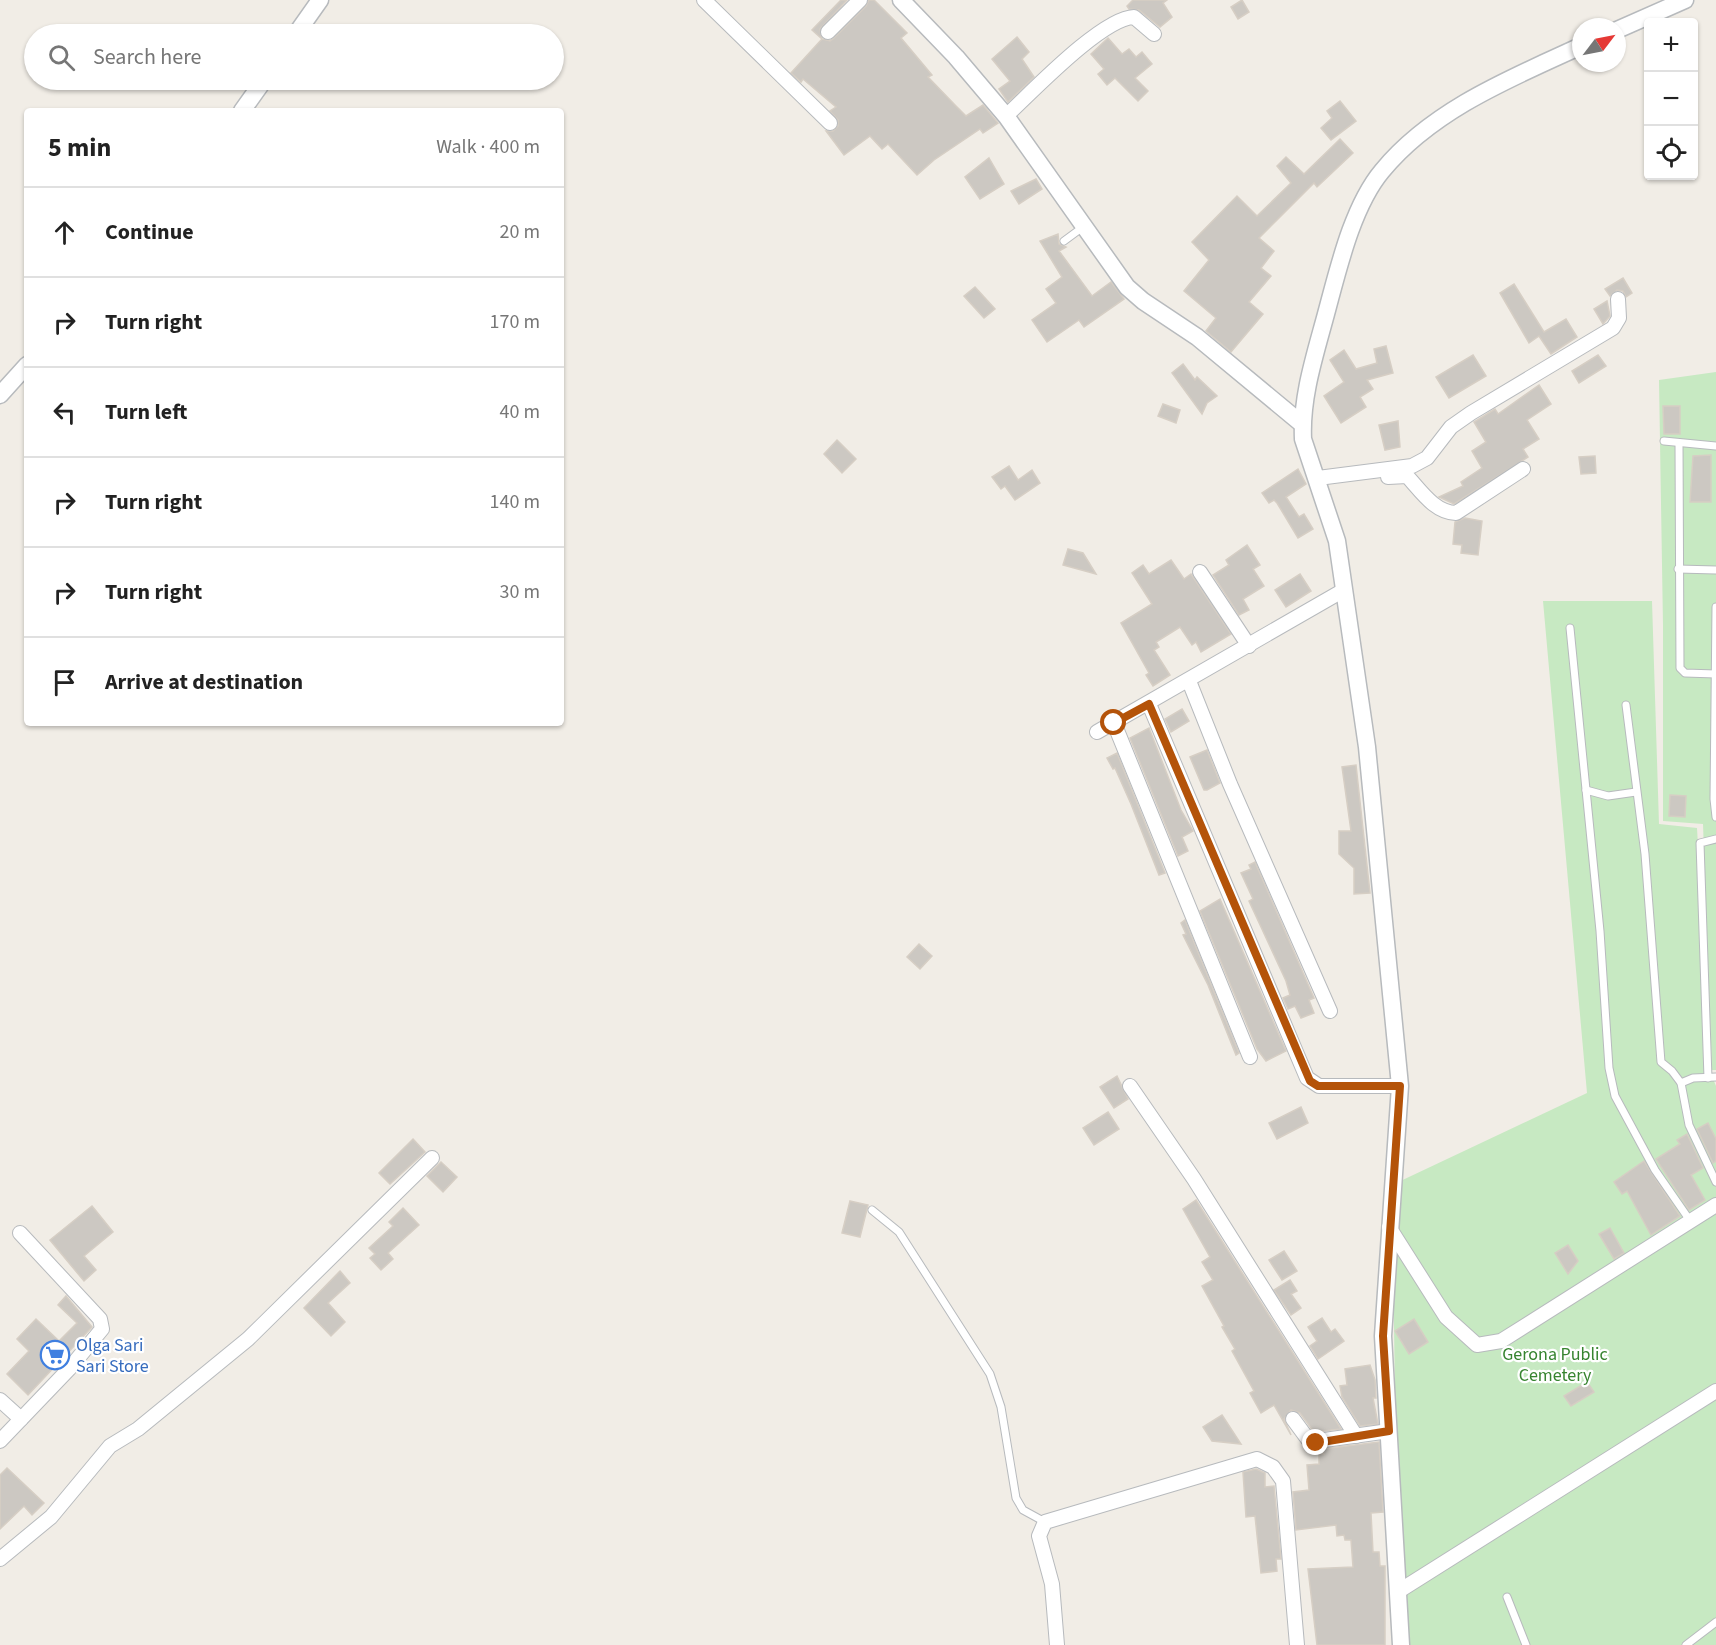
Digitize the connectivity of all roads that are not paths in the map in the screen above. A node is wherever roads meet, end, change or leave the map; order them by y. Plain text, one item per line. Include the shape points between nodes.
1 (320, 0) edge
2 (704, 0) edge
3 (860, 0) edge
4 (902, 0) edge
5 (1685, 0) edge
6 (303, 24) edge
7 (1626, 26) edge
8 (828, 32) dead end
9 (1154, 34) dead end
10 (1572, 50) edge
11 (257, 90) edge
12 (244, 108) edge
13 (1006, 116) junction
14 (830, 123) dead end
15 (1083, 227) junction
16 (1064, 241) dead end
17 (1618, 299) dead end
18 (24, 368) edge
19 (0, 395) edge
20 (1302, 424) junction
21 (1664, 441) dead end
22 (1678, 443) junction
23 (1716, 446) edge
24 (1523, 469) dead end
25 (1319, 482) junction
26 (1678, 569) junction
27 (1716, 570) edge
28 (1200, 572) dead end
29 (1344, 590) junction
30 (1716, 607) edge
31 (1570, 628) dead end
32 (1249, 646) junction
33 (1715, 674) edge
34 (1189, 681) junction
35 (1149, 704) junction
36 (1626, 705) dead end
37 (1114, 723) junction
38 (1097, 732) dead end
39 (1586, 790) junction
40 (1636, 792) junction
41 (1716, 817) edge
42 (1716, 839) edge
43 (1329, 1011) dead end
44 (1250, 1057) dead end
45 (1712, 1077) edge
46 (1681, 1083) junction
47 (1130, 1086) dead end
48 (1400, 1086) junction
49 (432, 1158) dead end
50 (1716, 1182) edge
51 (1716, 1205) edge
52 (872, 1210) dead end
53 (1691, 1222) junction
54 (1389, 1227) junction
55 (20, 1233) dead end
56 (1716, 1391) edge
57 (0, 1400) edge
58 (21, 1419) junction
59 (1293, 1419) dead end
60 (1389, 1431) junction
61 (1356, 1436) junction
62 (0, 1441) edge
63 (1045, 1522) junction
64 (0, 1559) edge
65 (1399, 1591) junction
66 (1507, 1597) dead end
67 (1716, 1623) edge
68 (1057, 1645) edge
69 (1298, 1645) edge
70 (1401, 1645) edge
71 (1526, 1645) edge
72 (1686, 1645) edge

1 - 6 street
2 - 14 street
3 - 8 street
4 - 13 street
5 - 7 street
9 - 13 street via 1134,17 1118,20
10 - 20 street via 1515,76 1440,119 1381,171 1343,254 1313,365
11 - 12 street
13 - 15 street
15 - 16 lane
15 - 20 street via 1143,301 1197,337
17 - 25 street via 1619,318 1613,328 1451,427 1423,461
18 - 19 street
20 - 25 street via 1303,439
21 - 22 lane
22 - 23 lane
22 - 26 lane
24 - 25 street via 1456,513 1435,506 1407,476
25 - 29 street via 1337,541
26 - 27 lane
26 - 33 lane via 1680,670 1685,674
28 - 32 street
29 - 32 street
29 - 48 street via 1367,747
30 - 33 lane
31 - 39 lane
32 - 34 street
33 - 41 lane
34 - 35 street
34 - 43 street
35 - 37 street
35 - 48 street via 1307,1078 1318,1086
36 - 40 lane
37 - 38 street
37 - 44 street
39 - 40 lane via 1608,796
39 - 53 lane via 1614,1096 1655,1170
40 - 46 lane via 1645,854 1661,1062
42 - 45 lane via 1700,843
45 - 46 lane
46 - 50 lane via 1689,1125
47 - 61 street via 1194,1179
48 - 54 street
49 - 64 street via 248,1339 138,1429 106,1449 51,1517
51 - 53 street
52 - 63 lane via 899,1232 983,1360 1001,1407 1017,1498 1023,1510
53 - 54 street via 1501,1341 1477,1346 1446,1317
54 - 60 street via 1383,1336
55 - 58 street via 100,1319 102,1329
56 - 65 street
57 - 58 street
58 - 62 street
59 - 61 street via 1310,1442
60 - 61 street
60 - 65 street
63 - 68 street via 1039,1536 1052,1584
63 - 69 street via 1257,1459 1266,1462 1283,1481
65 - 70 street
66 - 71 lane
67 - 72 lane

